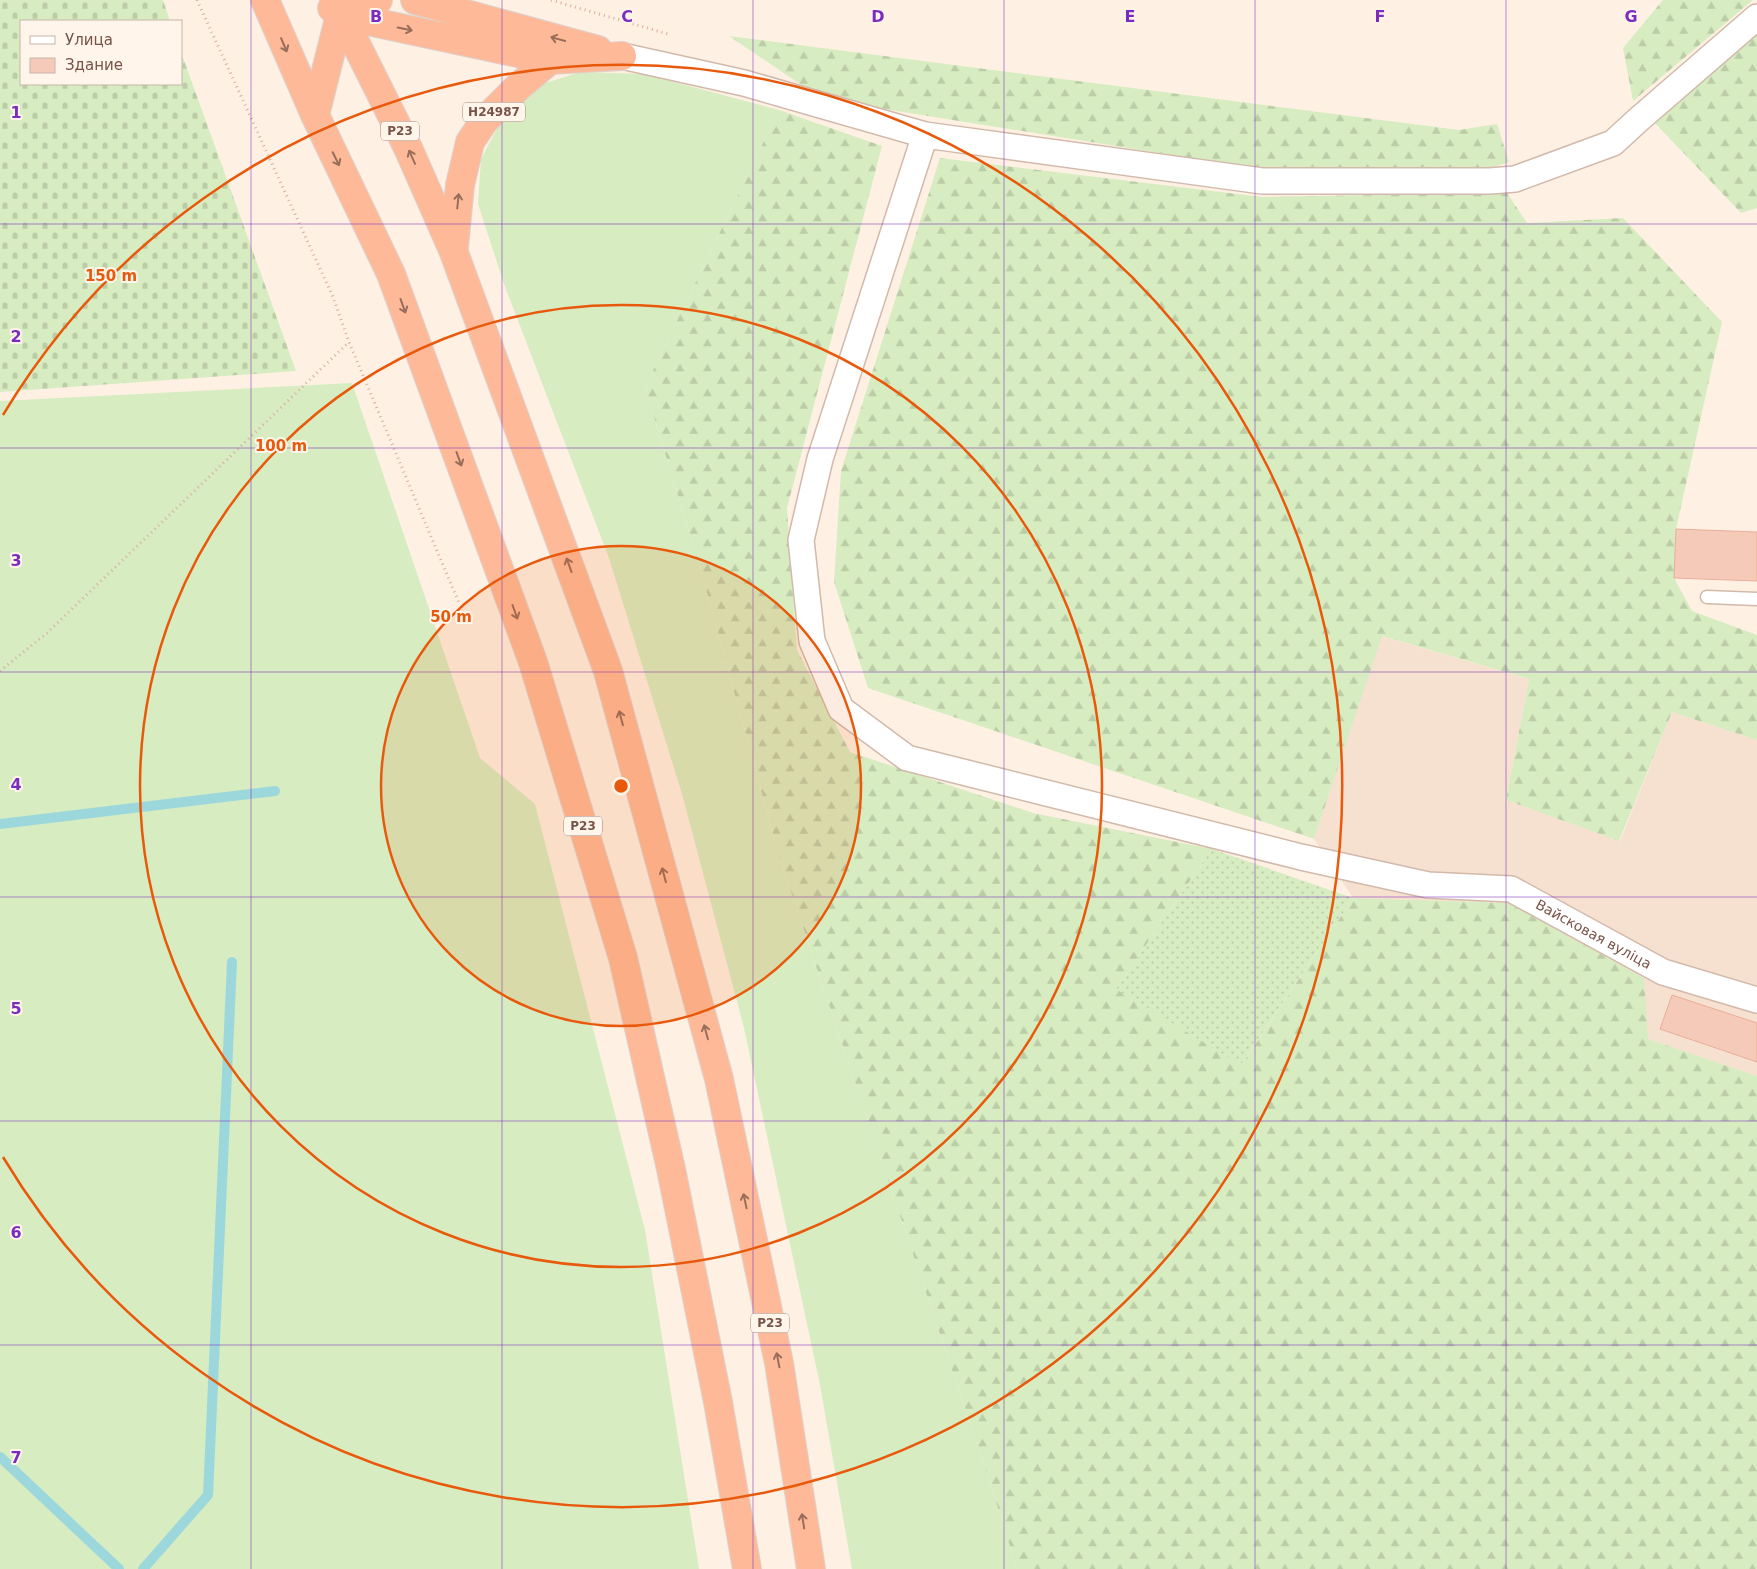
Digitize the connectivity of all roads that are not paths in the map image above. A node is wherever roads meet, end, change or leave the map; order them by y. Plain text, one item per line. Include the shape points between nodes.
1 (265, 0) edge
2 (378, 0) edge
3 (414, 0) edge
4 (332, 5) edge
5 (1757, 17) edge
6 (622, 56) junction
7 (550, 60) junction
8 (315, 114) junction
9 (925, 135) junction
10 (453, 250) junction
11 (1707, 597) dead end
12 (1757, 599) edge
13 (1757, 1000) edge
14 (747, 1569) edge
15 (811, 1569) edge

1 -> 8 highway, Р23
2 - 4 highway
6 -> 3 highway
4 -> 7 highway
4 - 8 highway
10 -> 4 highway, Р23 via 408,148
5 - 9 street via 1614,143 1515,179 1262,181
6 - 7 highway
6 - 9 street via 744,83
10 -> 7 highway, Н24987 via 460,185 470,142 484,122 518,87
8 -> 14 highway, Р23 via 391,274 533,662 623,958 672,1169
9 - 13 street, Вайсковая вуліца via 820,458 801,540 812,641 841,710 907,758 1301,857 1428,885 1511,889 1663,972
15 -> 10 highway, Р23 via 779,1363 719,1079 624,728 608,671
11 - 12 lane

